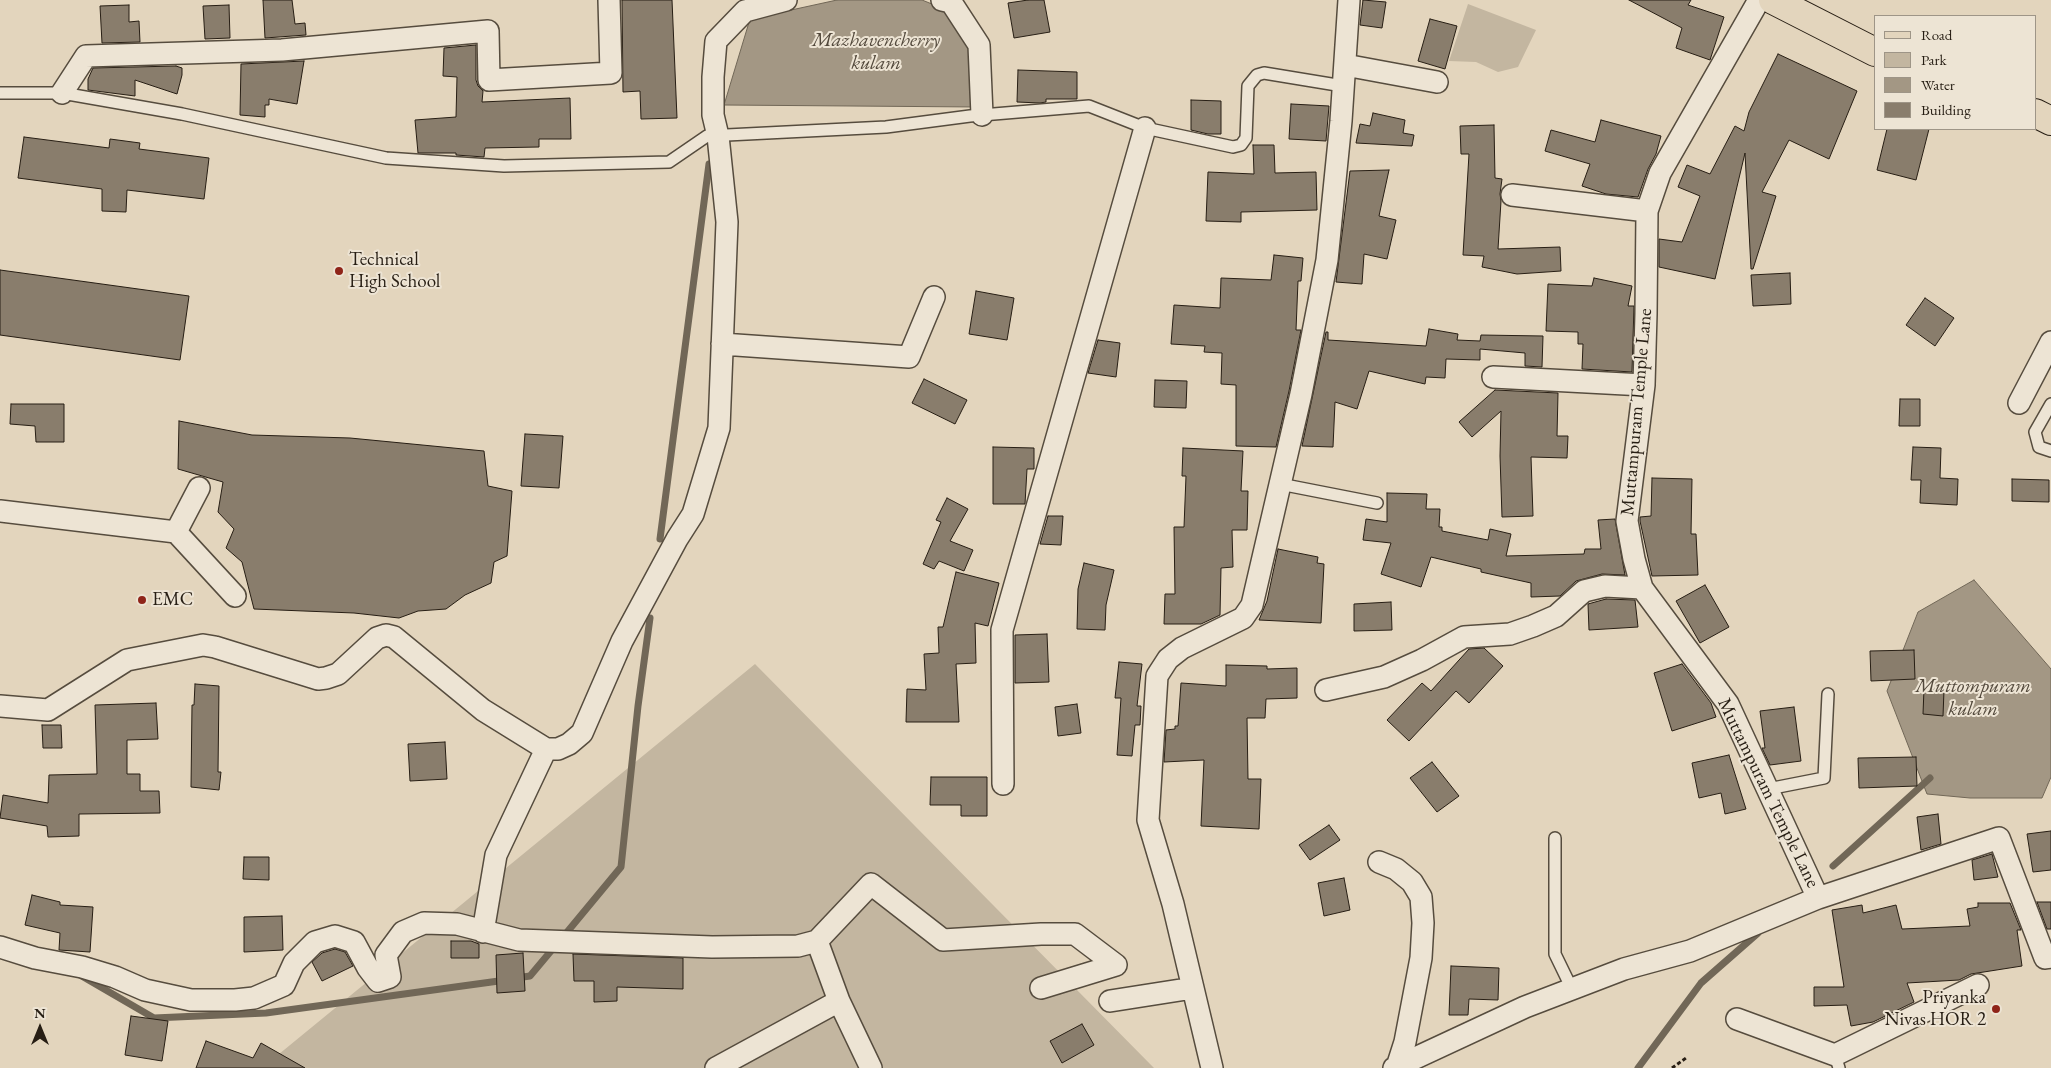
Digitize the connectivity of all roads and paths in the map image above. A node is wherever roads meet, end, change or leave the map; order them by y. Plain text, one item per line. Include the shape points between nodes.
1 (609, 0) edge
2 (786, 0) edge
3 (1349, 0) edge
4 (1759, 0) edge
5 (1773, 0) edge
6 (951, 1) edge
7 (746, 6) edge
8 (1874, 51) edge
9 (1344, 76) junction
10 (1437, 82) dead end
11 (0, 93) edge
12 (62, 93) junction
13 (2036, 114) edge
14 (982, 115) junction
15 (2051, 121) edge
16 (1145, 128) junction
17 (718, 136) junction
18 (1512, 195) dead end
19 (1647, 211) junction
20 (934, 297) dead end
21 (2051, 342) edge
22 (722, 344) junction
23 (1493, 377) dead end
24 (1644, 385) junction
25 (2019, 403) dead end
26 (2051, 404) edge
27 (2051, 452) edge
28 (1280, 484) junction
29 (199, 488) dead end
30 (1377, 503) dead end
31 (0, 511) edge
32 (176, 532) junction
33 (1642, 588) junction
34 (235, 596) dead end
35 (1326, 690) dead end
36 (1828, 694) dead end
37 (0, 706) edge
38 (546, 749) junction
39 (1003, 784) dead end
40 (1768, 789) junction
41 (1555, 838) dead end
42 (1379, 862) dead end
43 (1818, 898) junction
44 (483, 932) junction
45 (817, 941) junction
46 (0, 947) edge
47 (2051, 957) edge
48 (1978, 985) dead end
49 (1041, 988) dead end
50 (1193, 988) junction
51 (1572, 989) junction
52 (839, 1002) junction
53 (1110, 1002) dead end
54 (1737, 1019) dead end
55 (1686, 1058) dead end
56 (1837, 1062) edge
57 (1395, 1067) edge
58 (716, 1068) edge
59 (871, 1068) edge
60 (1212, 1068) edge
61 (1672, 1068) edge

1 - 12 street via 611,73 489,80 488,31 282,50 86,56
2 - 7 street
3 - 9 street
4 - 19 street, Muttampuram Temple Lane via 1660,173
5 - 8 main road
6 - 14 street via 979,45
7 - 17 street via 716,41 713,115
9 - 10 street
9 - 16 lane via 1257,74 1248,86 1246,138 1233,147
9 - 28 street via 1327,260
11 - 12 lane
12 - 17 lane via 182,114 386,158 504,166 669,162 707,136
13 - 15 main road
14 - 16 lane via 1089,106
14 - 17 lane via 886,127
16 - 39 street via 1002,630
17 - 22 street via 728,222
18 - 19 street
19 - 24 street, Muttampuram Temple Lane
20 - 22 street via 909,357
21 - 25 street
22 - 38 street via 719,428 693,514 622,641 582,733 558,749
23 - 24 street
24 - 33 street, Muttampuram Temple Lane via 1627,520
26 - 27 lane via 2035,432 2039,447
28 - 30 lane
28 - 50 street via 1252,605 1243,618 1182,648 1168,659 1157,676 1148,820
29 - 32 street
31 - 32 street
32 - 34 street
33 - 35 street via 1605,586 1584,591 1556,616 1533,626 1510,634 1464,637 1384,677
33 - 40 street, Muttampuram Temple Lane via 1728,704
36 - 40 lane via 1824,778
37 - 38 street via 48,710 127,660 203,645 318,679 326,678 338,674 377,638 386,635 394,637 483,710
38 - 44 street via 496,855
40 - 43 street, Muttampuram Temple Lane
41 - 51 lane via 1555,954
42 - 57 street via 1396,869 1412,882 1421,896 1421,958 1405,1042
43 - 47 street, Muttampuram Temple Lane via 1999,838 2045,958
43 - 51 street via 1690,951 1624,969
44 - 45 street via 519,940 712,947 798,946
44 - 46 street via 457,924 424,923 402,932 386,955 390,977 378,981 354,942 335,936 315,942 294,963 284,985 254,998 235,1000 191,1000 145,990 82,967
45 - 49 street via 871,884 943,940 1076,934 1116,965
45 - 52 street
48 - 56 street
50 - 53 street
50 - 60 street
51 - 57 street
52 - 58 street
52 - 59 street
54 - 56 street
55 - 61 path

